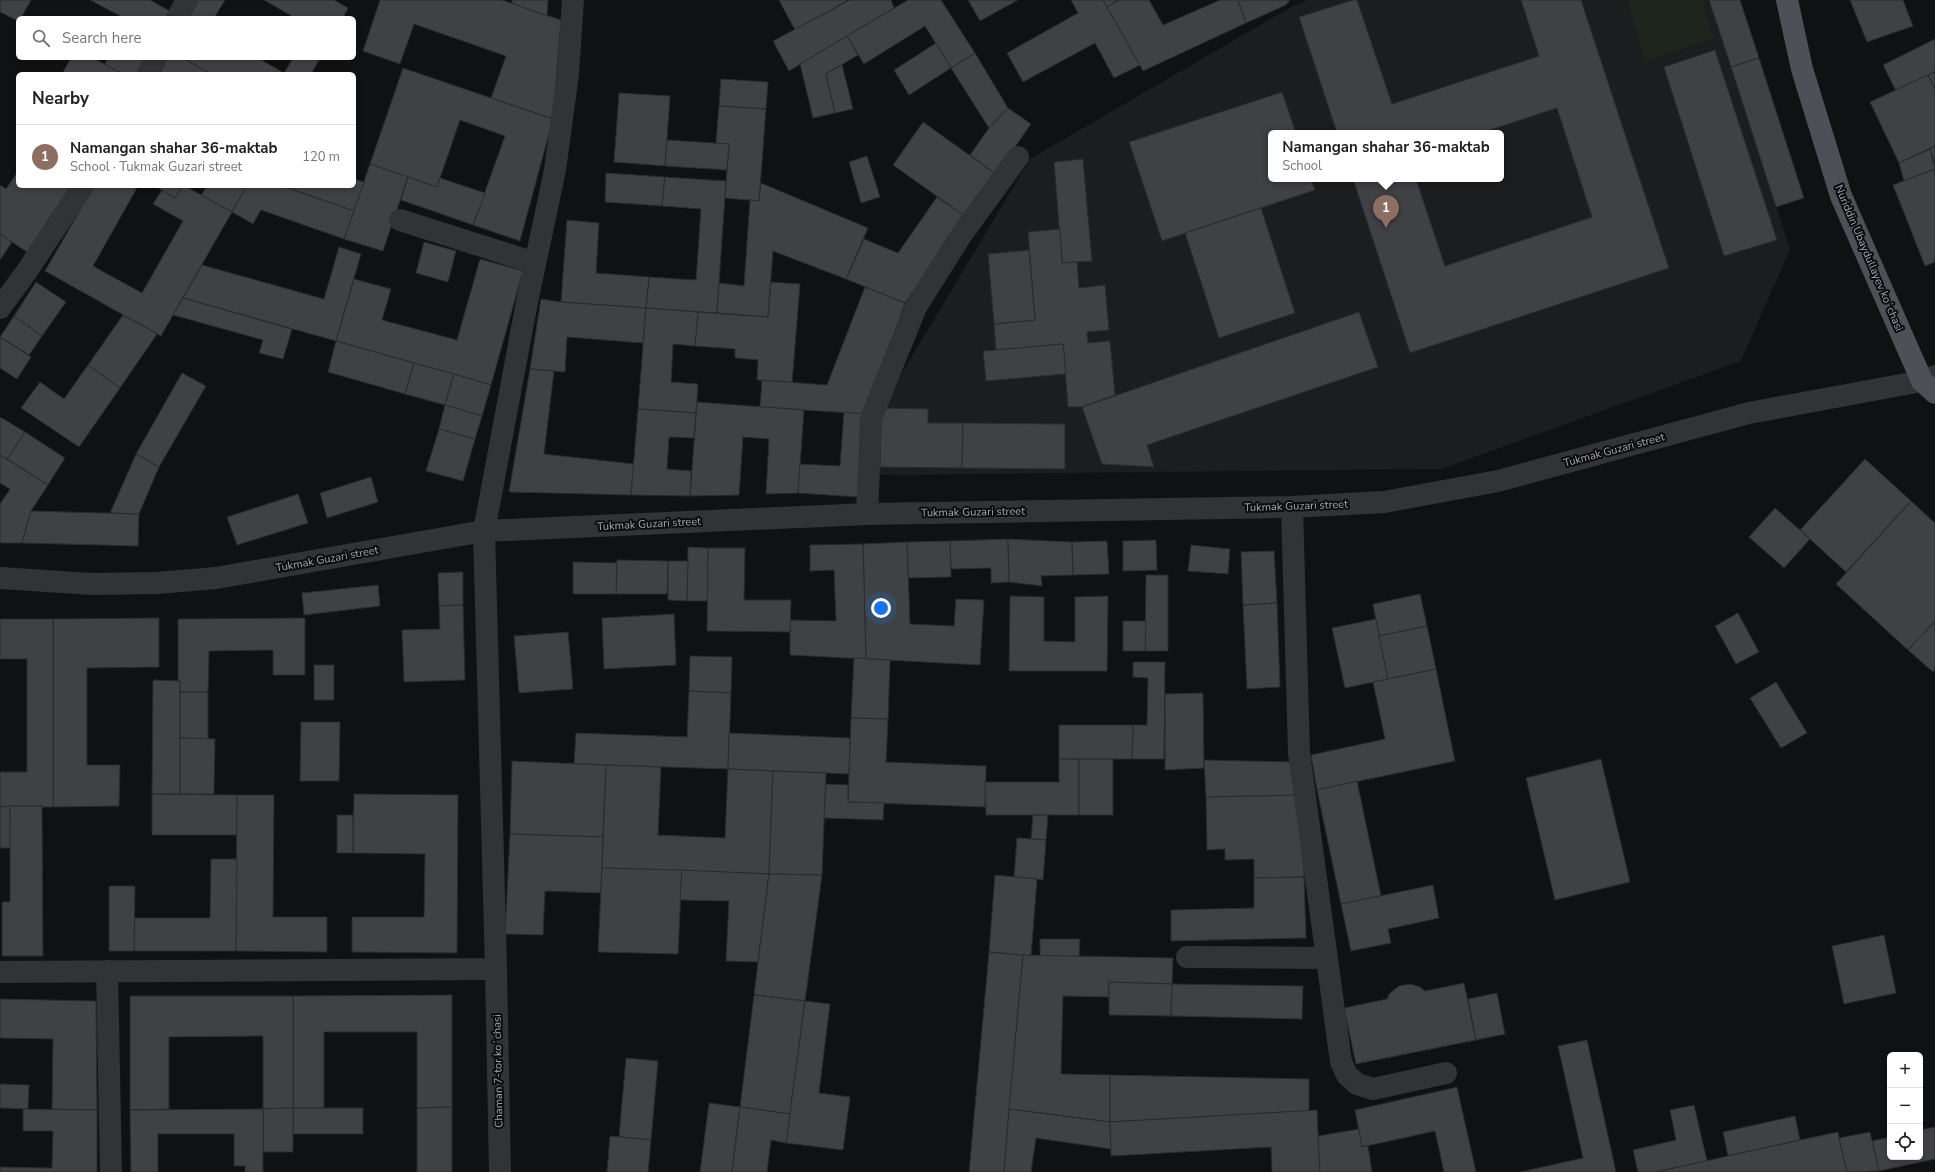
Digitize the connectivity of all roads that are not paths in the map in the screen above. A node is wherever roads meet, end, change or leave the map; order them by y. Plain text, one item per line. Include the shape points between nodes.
1 (187, 0) edge
2 (572, 0) edge
3 (1787, 0) edge
4 (178, 16) edge
5 (155, 60) edge
6 (149, 72) edge
7 (1018, 157) dead end
8 (82, 188) edge
9 (400, 220) dead end
10 (535, 263) junction
11 (0, 308) edge
12 (1931, 383) edge
13 (1292, 507) junction
14 (867, 514) junction
15 (484, 531) junction
16 (0, 578) edge
17 (1187, 957) dead end
18 (1326, 958) junction
19 (496, 969) junction
20 (107, 971) junction
21 (0, 972) edge
22 (1446, 1073) dead end
23 (111, 1172) edge
24 (500, 1172) edge

1 - 4 street
2 - 10 street, Chaman 7-tor koʻchasi via 568,74 555,170
3 - 12 main road, Nuriddin Ubaydullayev koʻchasi via 1802,70 1841,196
5 - 6 street
7 - 14 street via 962,234 916,307 871,418
8 - 11 street
9 - 10 street
10 - 15 street, Chaman 7-tor koʻchasi
12 - 13 street, Tukmak Guzari street via 1748,413 1498,481 1384,502
13 - 14 street, Tukmak Guzari street
13 - 18 street via 1299,753
14 - 15 street, Tukmak Guzari street
15 - 16 street, Tukmak Guzari street via 216,578 157,583 92,584
15 - 19 street, Chaman 7-tor koʻchasi
17 - 18 street
18 - 22 street via 1340,1062 1356,1084 1373,1089
19 - 20 street
19 - 24 street, Chaman 7-tor koʻchasi
20 - 21 street
20 - 23 street

